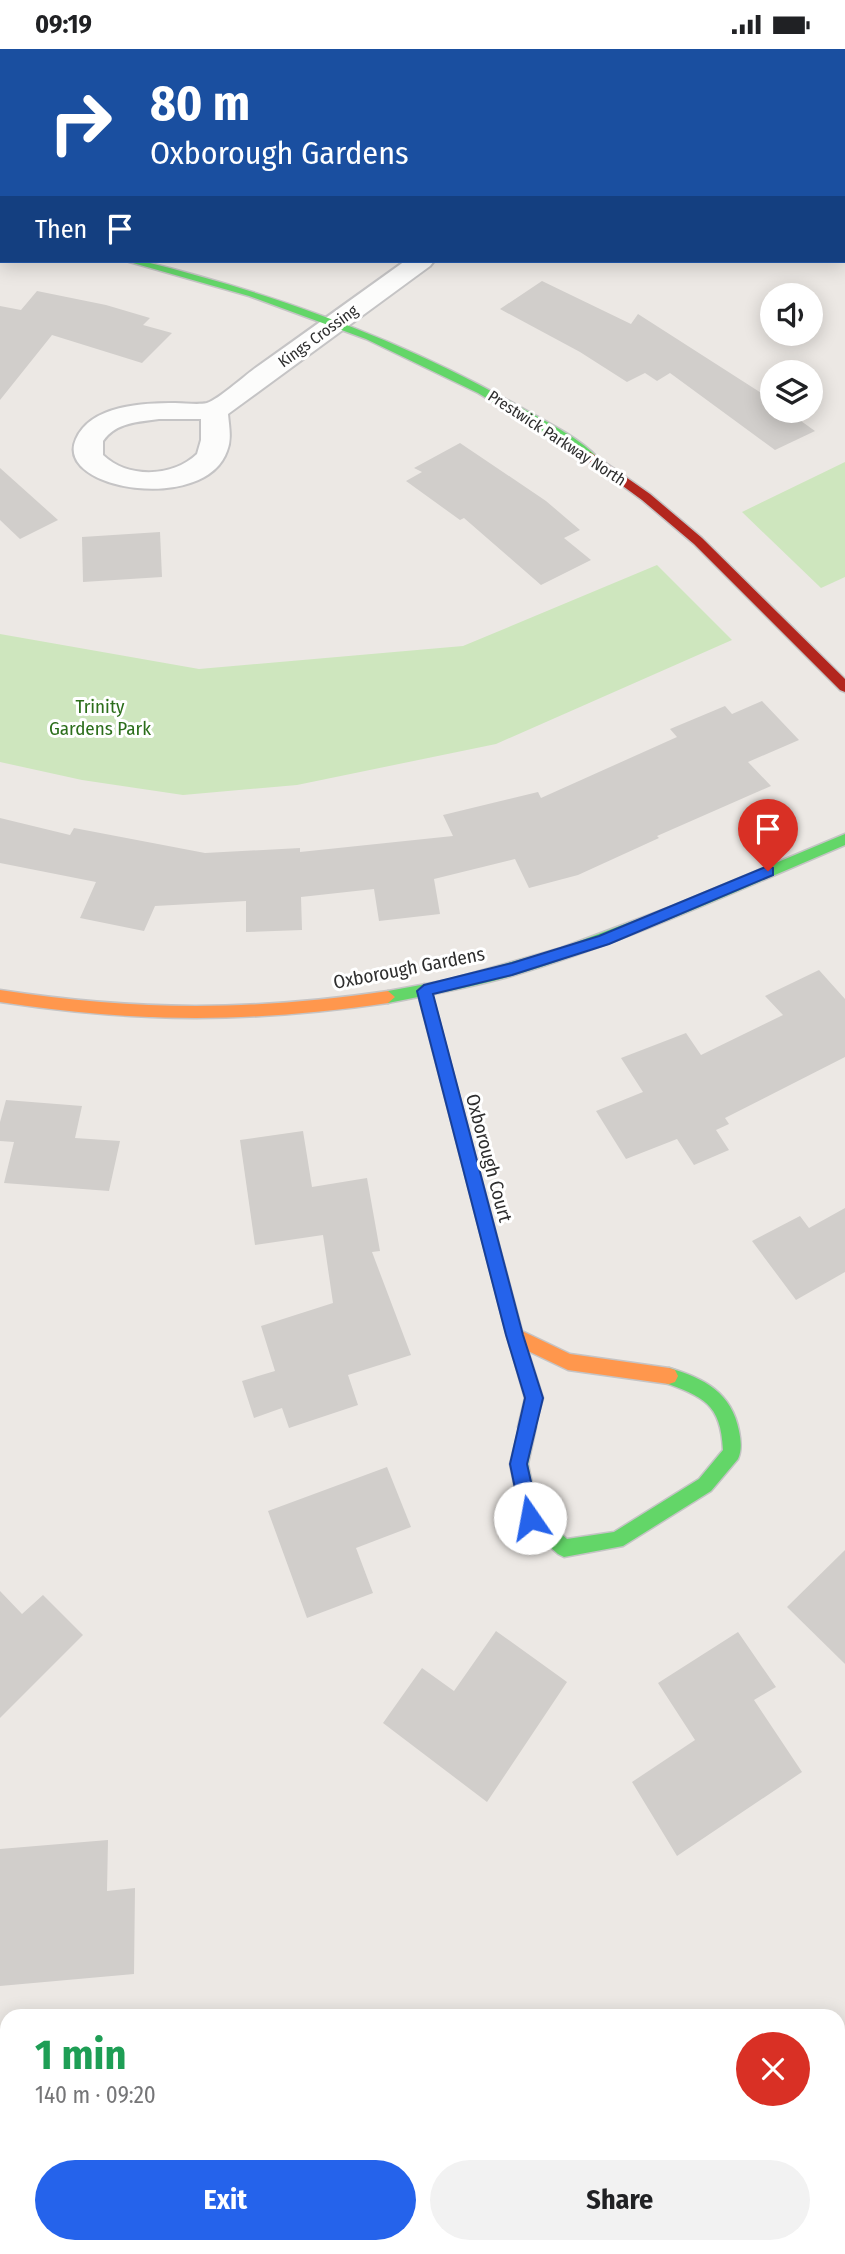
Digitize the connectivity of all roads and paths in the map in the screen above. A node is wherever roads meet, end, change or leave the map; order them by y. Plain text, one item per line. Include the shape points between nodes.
1 (139, 263) edge
2 (418, 263) edge
3 (339, 321) junction
4 (214, 411) dead end
5 (845, 687) edge
6 (845, 839) edge
7 (424, 991) junction
8 (0, 996) edge
9 (515, 1335) junction

1 - 3 street, Prestwick Parkway North via 265,295
2 - 3 street, Kings Crossing
3 - 4 street, Kings Crossing
3 - 5 street, Prestwick Parkway North via 466,380 582,451 707,550
6 - 7 street, Oxborough Gardens via 604,940
7 - 8 street, Oxborough Gardens via 297,1009 178,1014 64,1006
7 - 9 street, Oxborough Court
9 - 9 street, Oxborough Court via 534,1398 519,1464 530,1518 564,1548 617,1541 705,1485 732,1453 731,1422 712,1391 668,1375 568,1362

